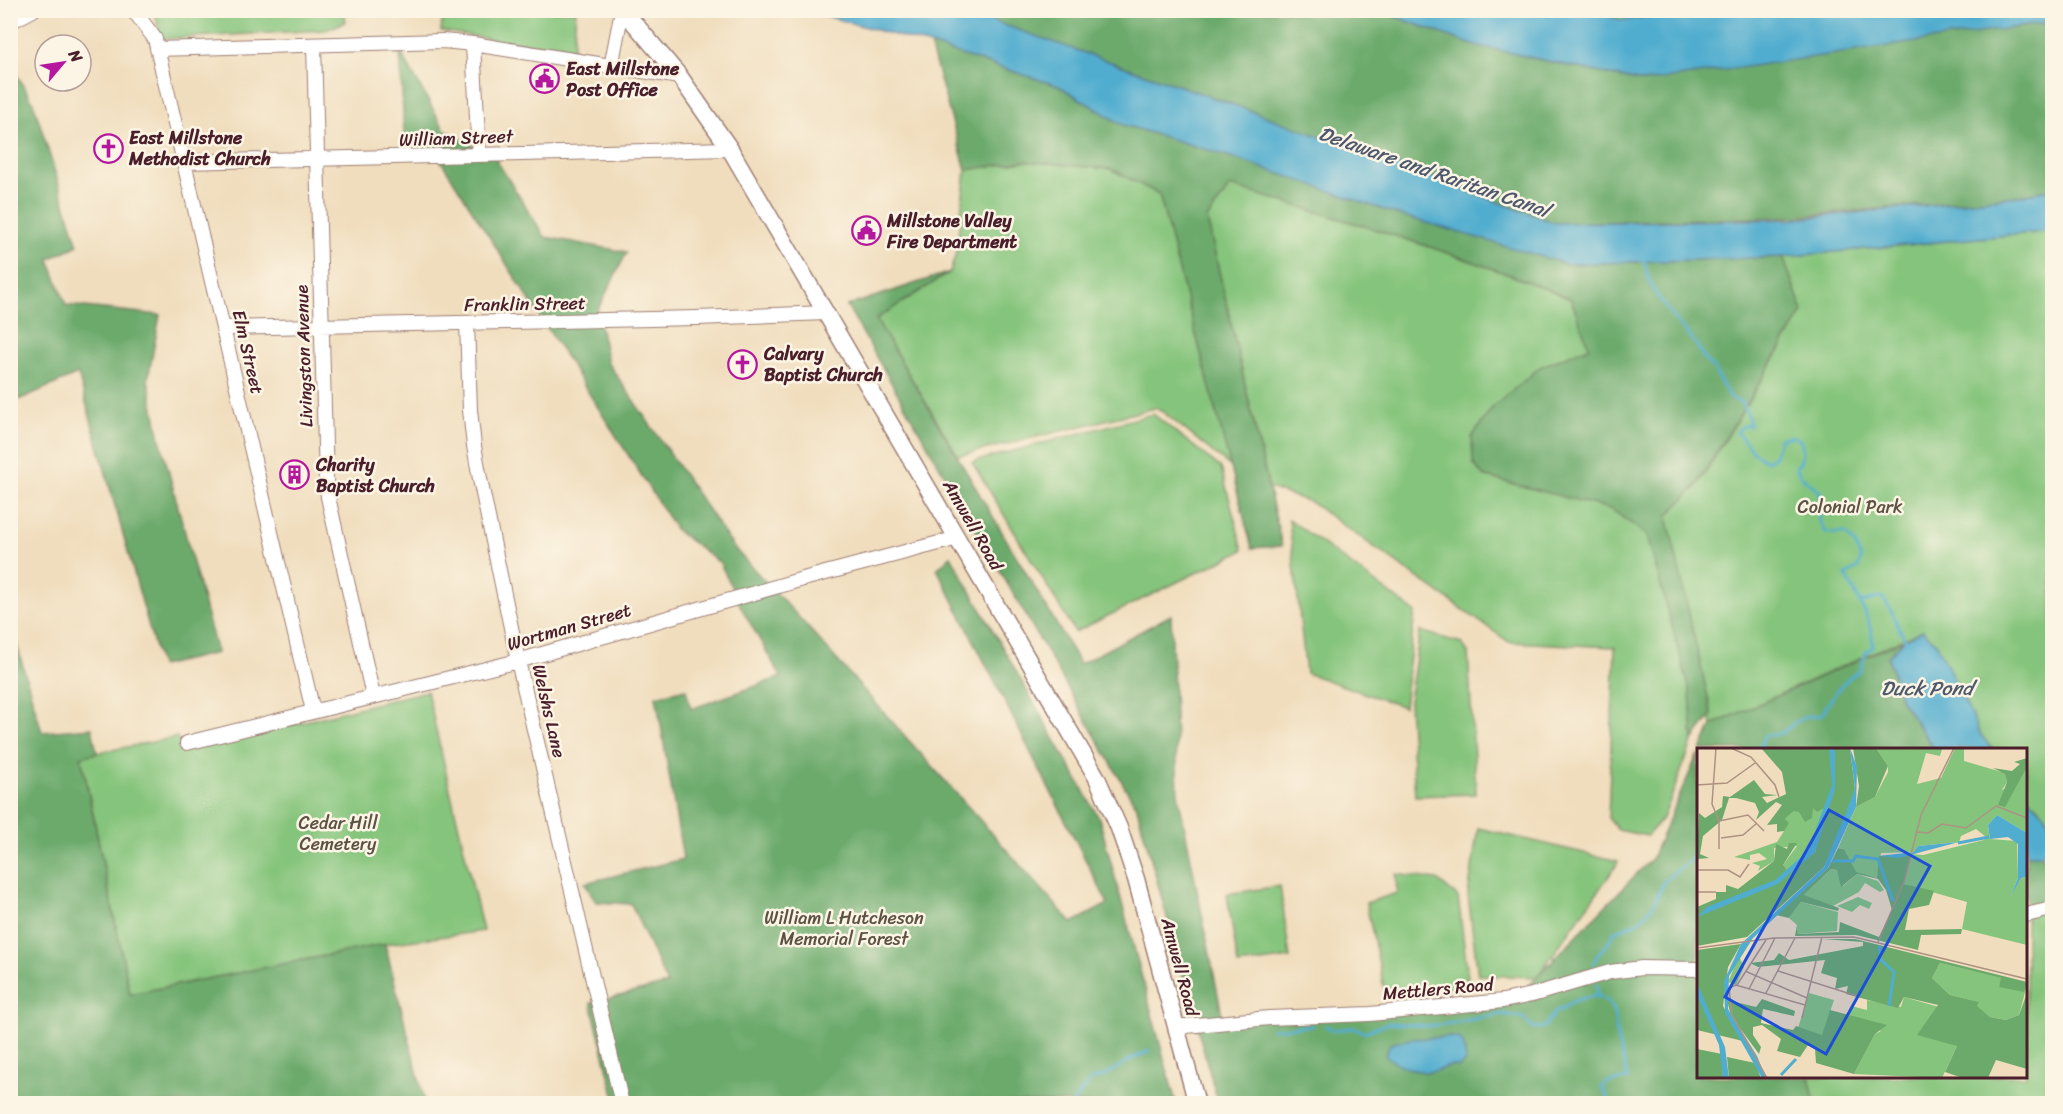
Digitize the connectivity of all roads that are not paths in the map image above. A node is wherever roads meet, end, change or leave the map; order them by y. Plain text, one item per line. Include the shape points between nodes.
1 (33, 10) edge
2 (131, 10) edge
3 (622, 10) edge
4 (10, 22) edge
5 (473, 44) junction
6 (314, 45) junction
7 (157, 49) junction
8 (611, 67) junction
9 (680, 77) junction
10 (730, 149) junction
11 (479, 155) junction
12 (317, 160) junction
13 (184, 162) junction
14 (826, 313) junction
15 (467, 323) junction
16 (321, 326) junction
17 (224, 328) junction
18 (958, 538) junction
19 (519, 661) junction
20 (373, 696) junction
21 (313, 711) junction
22 (187, 743) dead end
23 (2052, 909) edge
24 (2027, 915) edge
25 (1697, 969) edge
26 (1176, 1027) junction
27 (622, 1104) edge
28 (1197, 1104) edge

1 - 4 street
2 - 7 street, Elm Street via 148,28
3 - 8 street
3 - 9 main road, Amwell Road
5 - 6 street via 443,41
5 - 8 street
5 - 11 street
6 - 7 street
6 - 12 street, Livingston Avenue
7 - 13 street, Elm Street
8 - 9 street
9 - 10 main road, Amwell Road
10 - 11 street, William Street
10 - 14 main road, Amwell Road
11 - 12 street, William Street
12 - 13 street, William Street
12 - 16 street, Livingston Avenue
13 - 17 street, Elm Street
14 - 15 street, Franklin Street
14 - 18 main road, Amwell Road
15 - 16 street, Franklin Street
15 - 19 street, Welshs Lane via 474,446
16 - 17 street, Franklin Street
16 - 20 street, Livingston Avenue via 328,497
17 - 21 street, Elm Street
18 - 19 street, Wortman Street
18 - 26 main road, Amwell Road via 1109,803 1136,879
19 - 20 street, Wortman Street
19 - 27 street, Welshs Lane
20 - 21 street, Wortman Street
21 - 22 street, Wortman Street
23 - 24 street
25 - 26 street, Mettlers Road via 1610,972 1503,1001
26 - 28 main road, Amwell Road

